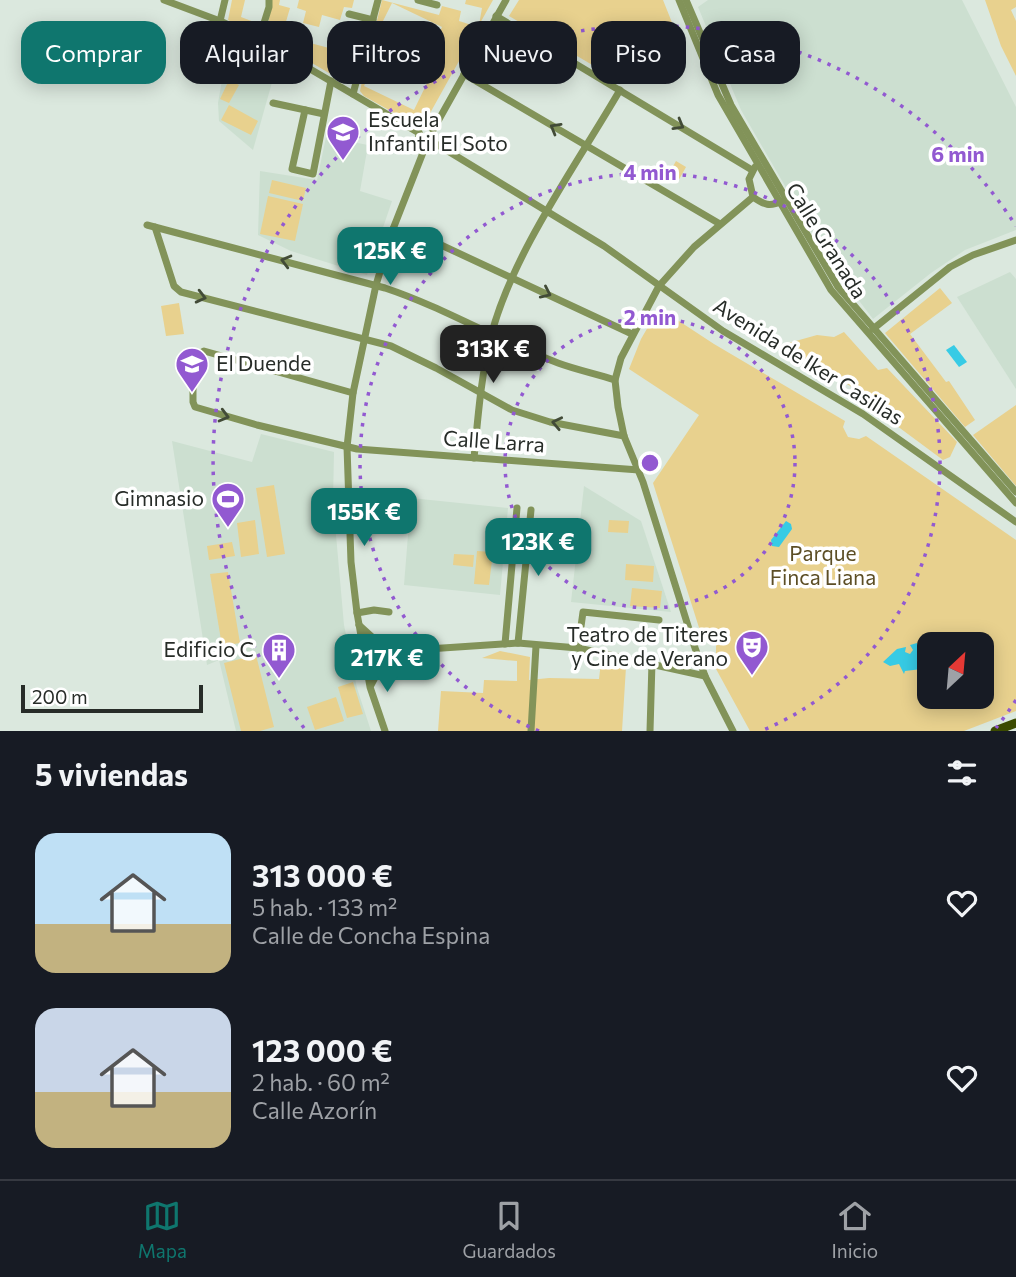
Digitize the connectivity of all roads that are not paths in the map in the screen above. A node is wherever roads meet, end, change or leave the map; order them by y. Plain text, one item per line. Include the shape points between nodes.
1 (164, 0) edge
2 (225, 0) edge
3 (269, 0) edge
4 (377, 0) edge
5 (418, 0) edge
6 (506, 0) edge
7 (679, 0) edge
8 (689, 2) edge
9 (437, 5) dead end
10 (349, 14) dead end
11 (496, 16) junction
12 (373, 20) joint
13 (220, 21) joint
14 (265, 21) edge
15 (493, 21) edge
16 (459, 83) edge
17 (330, 84) edge
18 (336, 84) edge
19 (356, 84) edge
20 (481, 84) edge
21 (620, 90) junction
22 (353, 94) junction
23 (273, 103) dead end
24 (305, 110) junction
25 (324, 114) junction
26 (433, 130) junction
27 (419, 133) junction
28 (438, 145) junction
29 (587, 147) junction
30 (424, 150) junction
31 (755, 167) junction
32 (753, 197) junction
33 (782, 201) junction
34 (547, 212) junction
35 (720, 224) junction
36 (393, 229) junction
37 (1016, 240) edge
38 (512, 278) junction
39 (376, 285) junction
40 (659, 286) junction
41 (873, 328) junction
42 (491, 334) junction
43 (632, 334) junction
44 (364, 339) junction
45 (615, 380) junction
46 (353, 393) junction
47 (480, 394) junction
48 (624, 436) junction
49 (347, 447) junction
50 (474, 458) junction
51 (639, 470) junction
52 (1016, 492) edge
53 (1016, 503) edge
54 (517, 508) dead end
55 (531, 510) dead end
56 (1016, 522) edge
57 (389, 612) dead end
58 (357, 613) junction
59 (659, 620) dead end
60 (359, 625) junction
61 (518, 643) junction
62 (505, 644) junction
63 (381, 645) junction
64 (536, 646) junction
65 (578, 648) junction
66 (363, 650) junction
67 (398, 651) junction
68 (652, 662) junction
69 (384, 663) junction
70 (366, 665) junction
71 (705, 676) junction
72 (370, 687) junction
73 (1016, 723) edge
74 (385, 731) edge
75 (531, 731) edge
76 (650, 731) edge
77 (733, 731) edge
78 (995, 731) edge

1 - 13 street
2 - 13 street
3 - 14 street
4 - 12 street
5 - 9 street
6 - 11 street
7 - 31 street, Calle Granada via 718,95
8 - 33 street, Calle Granada via 731,104
10 - 12 street
11 - 15 street
11 - 21 street
16 - 26 street
17 - 25 street
18 - 22 street
19 - 22 street
29 -> 20 street
21 - 29 street
21 -> 31 street
22 - 27 street
23 - 24 street
24 - 25 street
24 - 25 street via 292,169 313,174
26 - 27 street
26 - 28 street via 439,136
27 - 30 street via 418,144
28 - 30 street
28 - 34 street, Avenida de Iker Casillas
29 - 34 street
29 - 35 street
30 - 36 street
31 - 32 street via 749,179
31 - 33 street, Calle Granada
32 - 33 street via 771,206
32 - 35 street
33 - 41 street, Calle Granada via 838,287
33 - 53 street, Calle Granada via 831,290
34 - 38 street
34 - 40 street, Avenida de Iker Casillas
35 - 40 street
36 - 38 street
36 - 39 street
37 - 41 street via 950,267
38 - 42 street
38 -> 43 street
39 - 42 street via 420,299
39 - 44 street
39 -> 44 street via 151,226 174,286 181,292
40 - 43 street
40 - 56 street, Avenida de Iker Casillas via 723,331 863,414
41 - 52 street, Calle Granada
42 - 45 street via 560,364
42 - 47 street
43 - 45 street
44 - 46 street
44 - 47 street via 436,368
45 - 48 street
46 - 49 street
46 -> 49 street, Calle Larra via 204,351 193,358 195,407
48 -> 47 street via 550,422
47 - 50 street
48 - 51 street
49 - 50 street, Calle Larra
49 - 58 street
50 - 51 street, Calle Larra
51 - 71 street
54 - 62 street
55 - 61 street
57 - 58 street
58 - 60 street
59 - 65 street via 583,612
60 - 63 street
60 - 66 street
61 - 62 street
61 - 64 street
62 - 67 street
63 - 66 street
63 - 67 street
63 - 69 street via 386,652
64 - 65 street
64 - 75 street
65 - 68 street
66 - 70 street
67 - 69 street
68 - 71 street
68 - 76 street
69 - 70 street
69 - 72 street
70 - 72 street
71 - 77 street
72 - 74 street
73 - 78 main road

